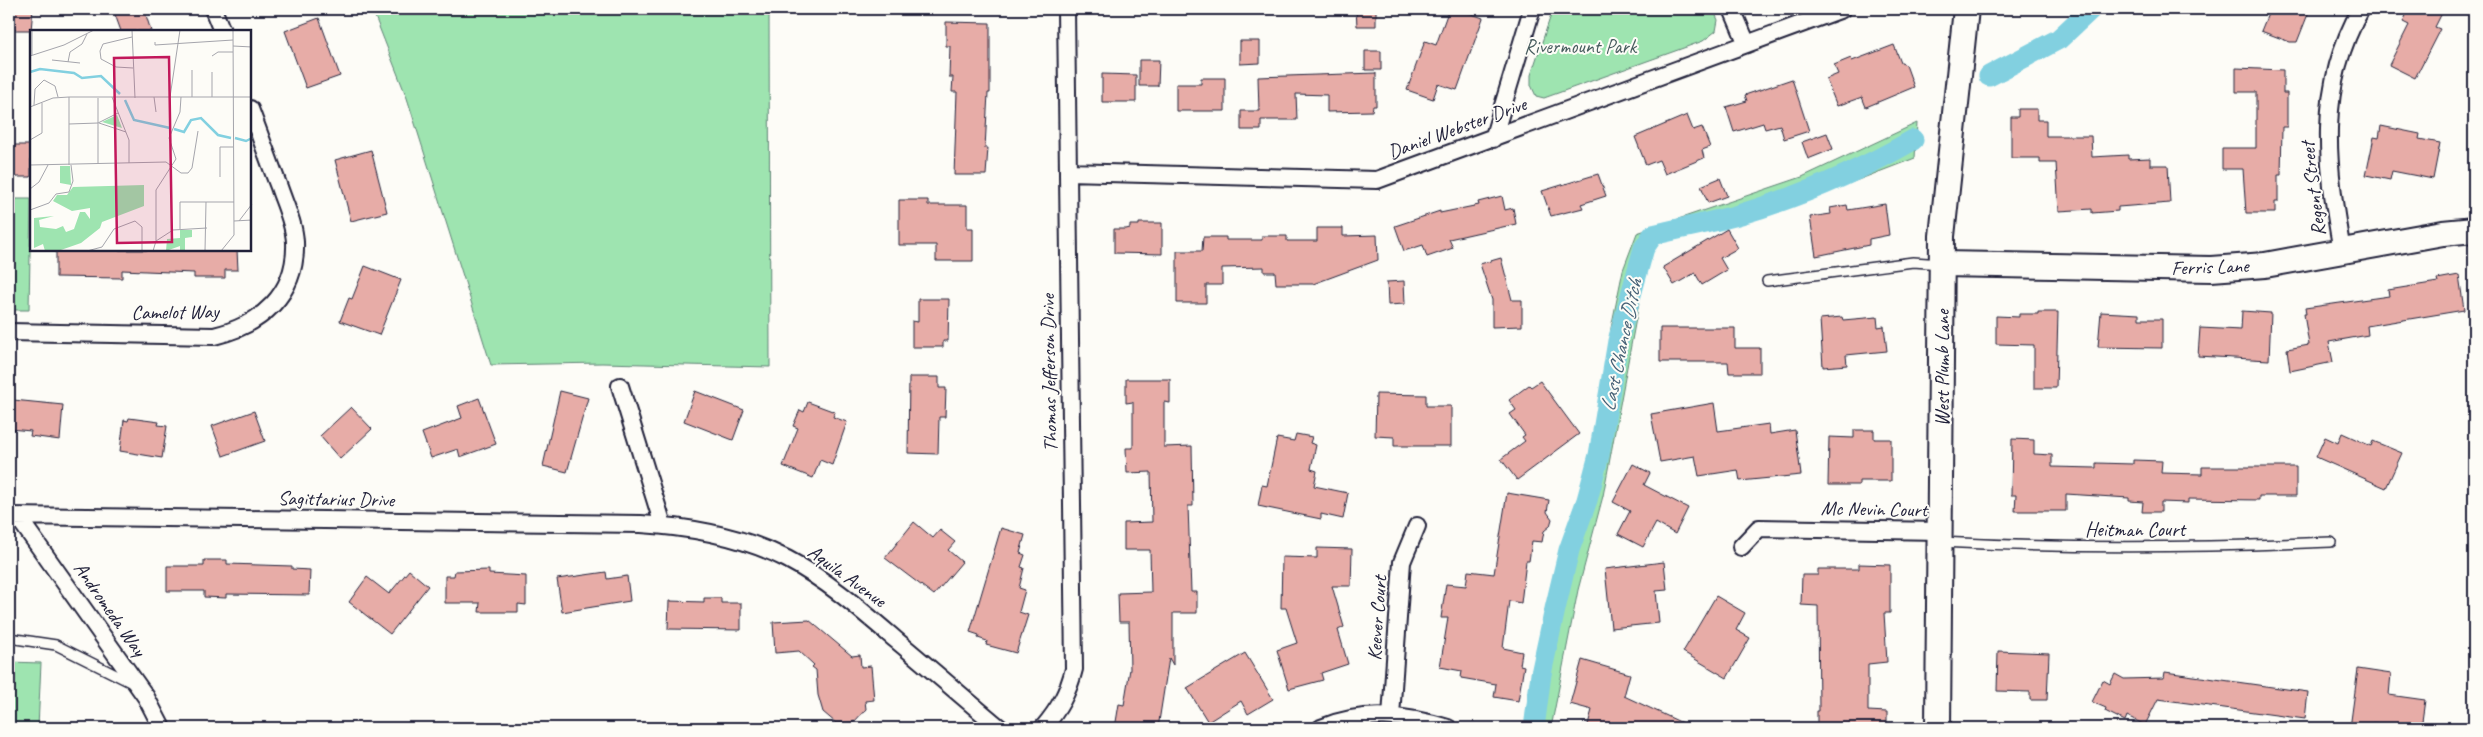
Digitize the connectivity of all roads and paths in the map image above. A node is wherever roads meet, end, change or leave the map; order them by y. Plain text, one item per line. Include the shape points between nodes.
1 (213, 9) edge
2 (1066, 9) edge
3 (1532, 9) edge
4 (1732, 9) edge
5 (1842, 9) edge
6 (1966, 9) edge
7 (2361, 9) edge
8 (222, 30) edge
9 (1747, 44) junction
10 (251, 112) edge
11 (1492, 139) junction
12 (1068, 172) junction
13 (2474, 230) edge
14 (2342, 251) junction
15 (1942, 264) junction
16 (1767, 281) dead end
17 (9, 332) edge
18 (620, 386) dead end
19 (14, 516) edge
20 (663, 525) junction
21 (1417, 526) dead end
22 (1940, 536) junction
23 (2331, 542) dead end
24 (1741, 547) dead end
25 (9, 638) edge
26 (137, 685) junction
27 (1391, 716) junction
28 (162, 728) edge
29 (1000, 728) edge
30 (1043, 728) edge
31 (1321, 728) edge
32 (1448, 728) edge
33 (1938, 728) edge

1 - 8 street
2 - 12 street, Thomas Jefferson Drive
3 - 11 street
4 - 9 street
5 - 9 street, Daniel Webster Drive
6 - 15 main road, West Plumb Lane via 1948,171
7 - 14 street, Regent Street via 2342,54 2332,92 2328,129 2328,166
9 - 11 street, Daniel Webster Drive
10 - 17 street, Camelot Way via 291,220 295,241 289,279 268,311 253,323 214,336
11 - 12 street, Daniel Webster Drive via 1377,180
12 - 30 street, Thomas Jefferson Drive via 1074,669 1059,708
13 - 14 main road, Ferris Lane
14 - 15 main road, Ferris Lane via 2265,265 2211,269
15 - 16 lane via 1914,262
15 - 22 main road, West Plumb Lane
18 - 20 street
19 - 20 street, Sagittarius Drive
19 - 26 street, Andromeda Way
20 - 29 street, Aquila Avenue via 706,531 746,542 818,577 850,600
21 - 27 street, Keever Court via 1402,562
22 - 23 lane, Heitman Court via 2020,546 2160,547
22 - 24 street, Mc Nevin Court via 1759,528
22 - 33 main road, West Plumb Lane
25 - 26 lane via 56,645
26 - 28 street, Andromeda Way
27 - 31 street via 1362,717
27 - 32 street

